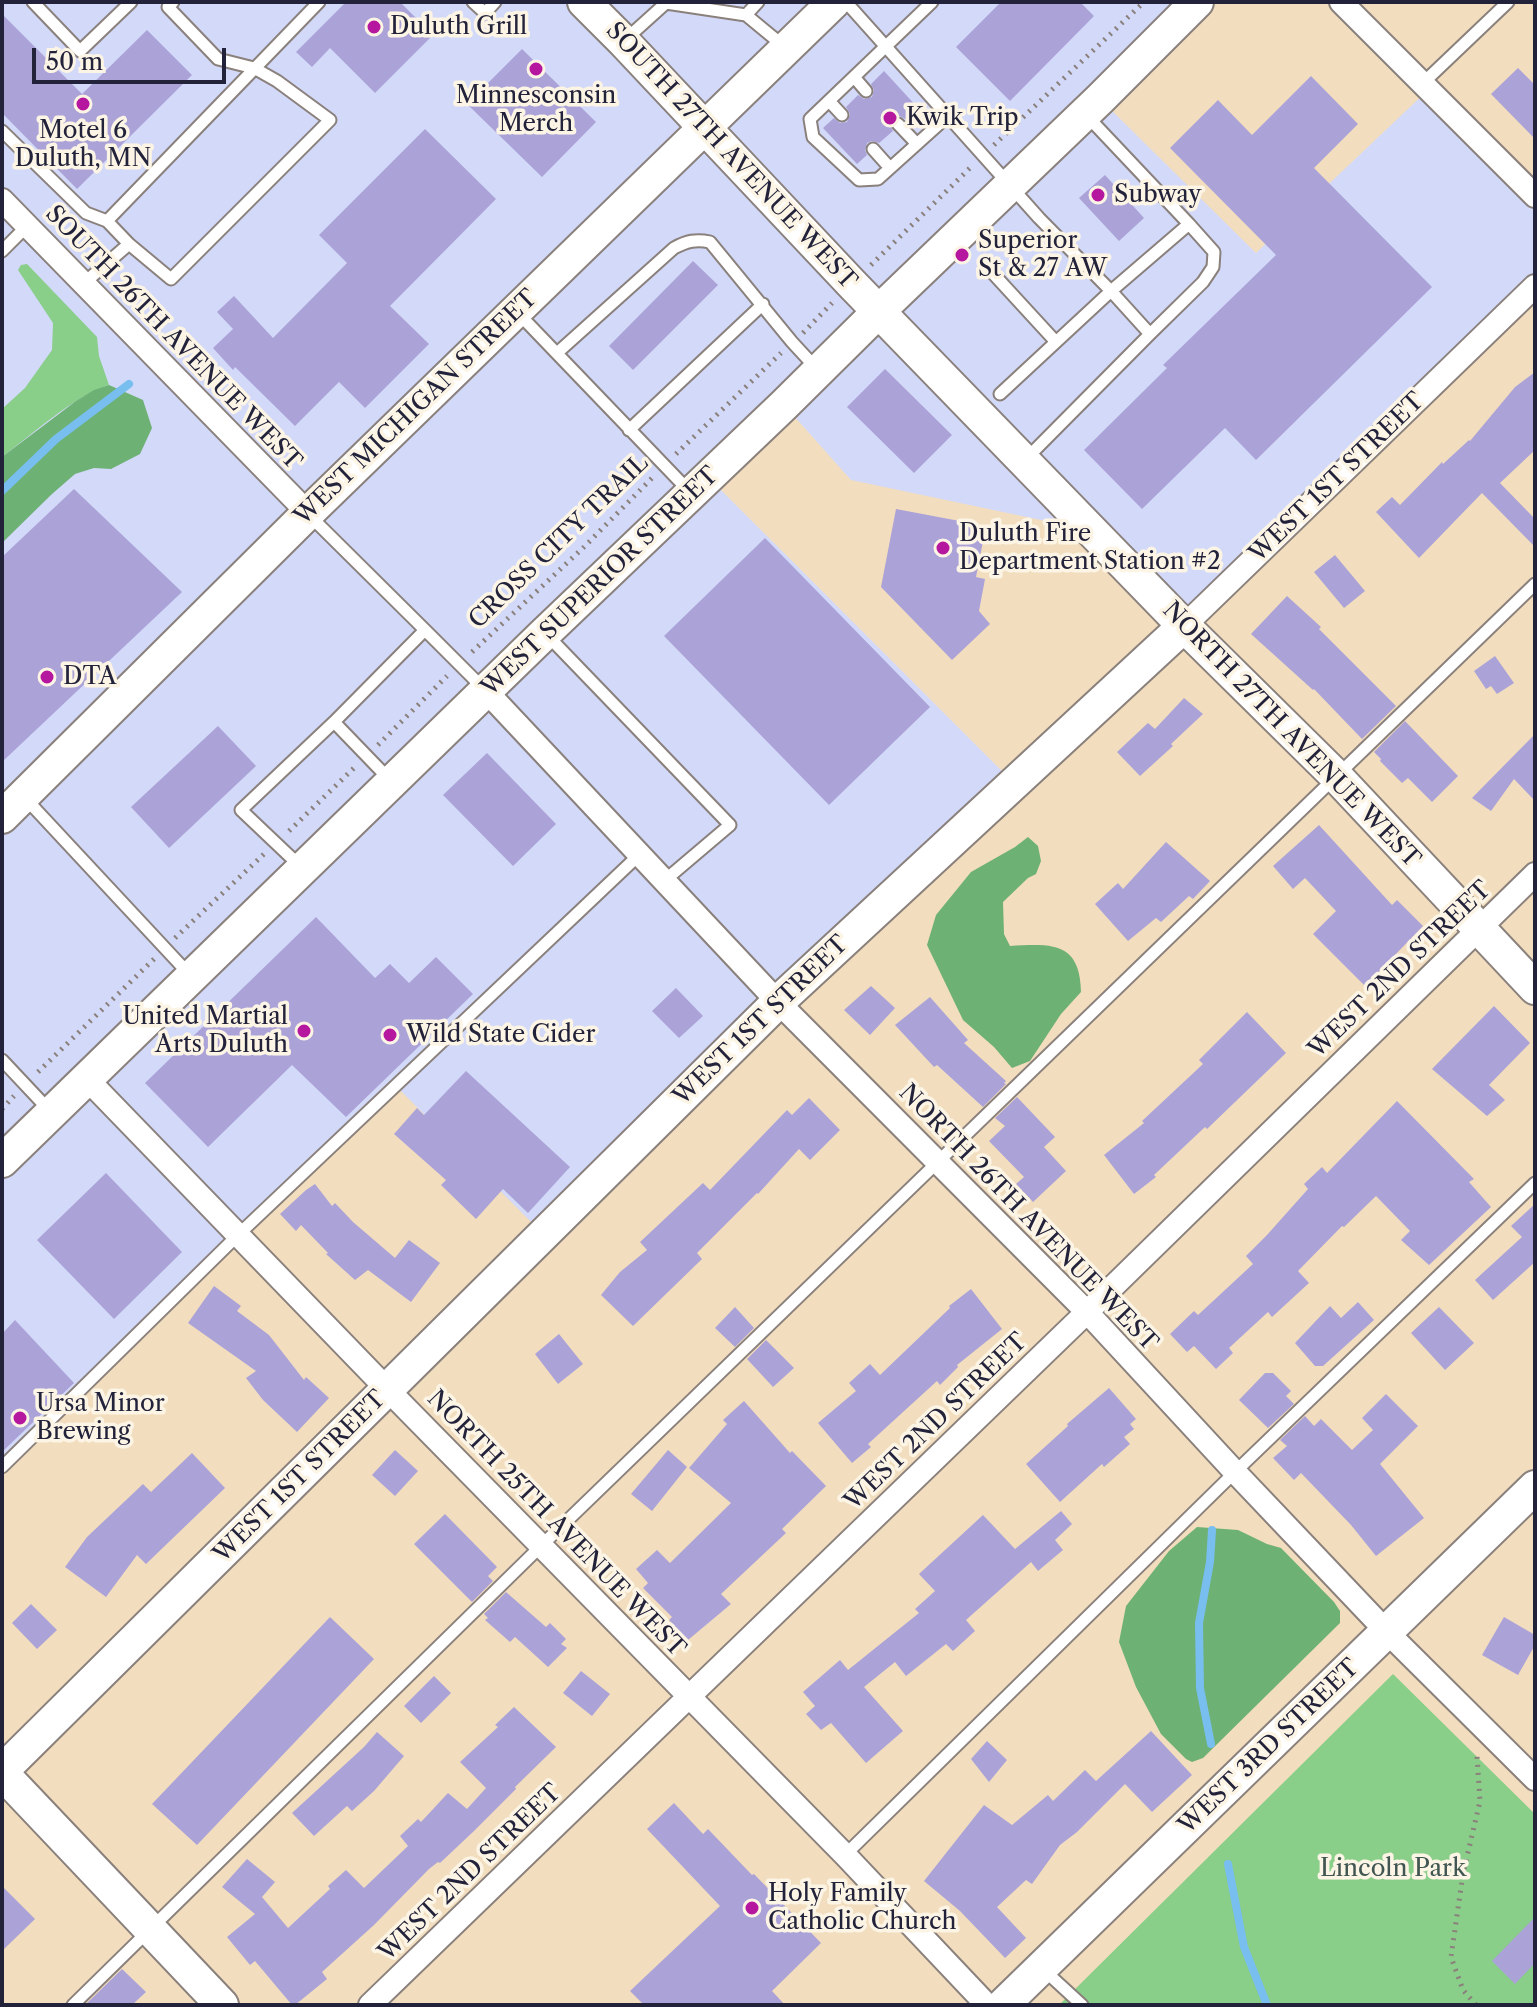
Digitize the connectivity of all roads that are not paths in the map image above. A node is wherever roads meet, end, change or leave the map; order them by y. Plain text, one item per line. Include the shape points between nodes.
1 (33, 2) edge
2 (131, 2) edge
3 (319, 2) edge
4 (473, 2) edge
5 (495, 2) edge
6 (584, 2) edge
7 (758, 2) edge
8 (834, 2) edge
9 (846, 2) edge
10 (932, 2) edge
11 (1341, 2) edge
12 (1508, 2) edge
13 (666, 3) edge
14 (168, 4) edge
15 (1185, 10) edge
16 (746, 15) junction
17 (623, 41) junction
18 (886, 46) junction
19 (786, 48) junction
20 (254, 68) junction
21 (854, 77) junction
22 (1422, 84) junction
23 (866, 91) dead end
24 (829, 101) junction
25 (1085, 113) junction
26 (842, 115) dead end
27 (948, 116) junction
28 (898, 124) dead end
29 (704, 127) junction
30 (2, 131) edge
31 (917, 144) junction
32 (873, 149) dead end
33 (890, 168) junction
34 (1011, 185) junction
35 (1535, 196) edge
36 (2, 200) edge
37 (107, 221) junction
38 (1189, 224) junction
39 (27, 226) junction
40 (129, 244) junction
41 (2, 251) edge
42 (988, 268) dead end
43 (83, 284) junction
44 (1535, 286) edge
45 (1111, 291) junction
46 (763, 304) junction
47 (516, 310) junction
48 (879, 311) junction
49 (1150, 334) junction
50 (1056, 342) junction
51 (557, 353) junction
52 (819, 371) junction
53 (1000, 394) dead end
54 (629, 430) junction
55 (1025, 460) junction
56 (692, 494) junction
57 (308, 513) junction
58 (1535, 584) edge
59 (1184, 626) junction
60 (425, 630) junction
61 (545, 633) junction
62 (486, 691) junction
63 (334, 722) junction
64 (1336, 776) junction
65 (392, 782) junction
66 (13, 807) edge
67 (642, 853) junction
68 (303, 869) junction
69 (1535, 874) edge
70 (664, 881) junction
71 (1479, 928) junction
72 (192, 978) junction
73 (1535, 988) edge
74 (778, 1002) junction
75 (2, 1060) edge
76 (87, 1079) junction
77 (52, 1113) junction
78 (2, 1161) edge
79 (938, 1162) junction
80 (1535, 1183) edge
81 (238, 1235) junction
82 (1087, 1312) junction
83 (388, 1390) junction
84 (2, 1467) edge
85 (1235, 1472) junction
86 (1535, 1487) edge
87 (542, 1545) junction
88 (1387, 1632) junction
89 (690, 1697) junction
90 (2, 1772) edge
91 (1535, 1779) edge
92 (845, 1855) junction
93 (150, 1929) junction
94 (1041, 1968) junction
95 (73, 2005) edge
96 (222, 2005) edge
97 (370, 2005) edge
98 (987, 2005) edge
99 (1003, 2005) edge
100 (1082, 2005) edge

1 - 2 lane via 80,51
3 - 20 lane
4 - 5 lane via 485,13
6 - 17 street, SOUTH 27TH AVENUE WEST
7 - 16 lane
8 - 19 street, WEST MICHIGAN STREET
9 - 18 lane
10 - 18 lane
11 - 22 street
12 - 22 lane
13 - 16 lane
13 - 17 lane
14 - 20 lane via 218,59
15 - 25 street, WEST SUPERIOR STREET
16 - 19 lane
17 - 29 street, SOUTH 27TH AVENUE WEST
18 - 21 lane
18 - 27 lane
19 - 29 street, WEST MICHIGAN STREET
20 - 37 lane
20 - 40 lane via 330,120 171,279
21 - 23 lane
21 - 24 lane
22 - 35 street
24 - 26 lane
24 - 33 lane via 810,119 813,137 859,180 878,179
25 - 34 street, WEST SUPERIOR STREET
25 - 38 lane
27 - 31 lane
27 - 34 lane
28 - 31 lane
29 - 47 street, WEST MICHIGAN STREET
29 - 48 street, SOUTH 27TH AVENUE WEST
30 - 37 lane via 86,213
31 - 33 lane
32 - 33 lane
34 - 45 lane
34 - 48 street, WEST SUPERIOR STREET
36 - 39 street, SOUTH 26TH AVENUE WEST
37 - 40 lane
38 - 45 lane
38 - 49 lane via 1214,252 1213,267
39 - 41 lane
39 - 43 street, SOUTH 26TH AVENUE WEST
40 - 43 lane
42 - 50 lane
43 - 57 street, SOUTH 26TH AVENUE WEST
44 - 59 street, WEST 1ST STREET
45 - 49 lane
45 - 50 lane
46 - 51 lane via 710,242 685,242
46 - 52 lane
46 - 54 lane
47 - 51 lane
47 - 57 street, WEST MICHIGAN STREET
48 - 52 street, WEST SUPERIOR STREET
48 - 55 street, NORTH 27TH AVENUE WEST
49 - 55 lane
50 - 53 lane
51 - 54 lane
52 - 56 street, WEST SUPERIOR STREET
54 - 56 lane
55 - 59 street, NORTH 27TH AVENUE WEST
56 - 61 street, WEST SUPERIOR STREET
57 - 60 lane
57 - 66 street, WEST MICHIGAN STREET
58 - 64 lane
59 - 64 street, NORTH 27TH AVENUE WEST
59 - 74 street, WEST 1ST STREET
60 - 62 lane
60 - 63 lane
61 - 62 street, WEST SUPERIOR STREET
61 - 70 lane via 730,825
62 - 65 street, WEST SUPERIOR STREET
62 - 67 street, NORTH 26TH AVENUE WEST
63 - 65 lane
63 - 68 lane via 241,810
64 - 71 street, NORTH 27TH AVENUE WEST
64 - 79 lane
65 - 68 street, WEST SUPERIOR STREET
66 - 72 lane
67 - 70 street, NORTH 26TH AVENUE WEST
67 - 81 lane
68 - 72 street, WEST SUPERIOR STREET
69 - 71 street, WEST 2ND STREET
70 - 74 street, NORTH 26TH AVENUE WEST
71 - 73 street, NORTH 27TH AVENUE WEST
71 - 82 street, WEST 2ND STREET
72 - 76 street, WEST SUPERIOR STREET
74 - 79 street, NORTH 26TH AVENUE WEST
74 - 83 street, WEST 1ST STREET
75 - 77 lane
76 - 77 street, WEST SUPERIOR STREET
76 - 81 street, NORTH 25TH AVENUE WEST
77 - 78 street, WEST SUPERIOR STREET
79 - 82 street, NORTH 26TH AVENUE WEST
79 - 87 lane
80 - 85 lane
81 - 83 street, NORTH 25TH AVENUE WEST
81 - 84 lane
82 - 85 street, NORTH 26TH AVENUE WEST
82 - 89 street, WEST 2ND STREET
83 - 87 street, NORTH 25TH AVENUE WEST
83 - 90 street, WEST 1ST STREET
85 - 88 street, NORTH 26TH AVENUE WEST
85 - 92 lane
86 - 88 street, WEST 3RD STREET
87 - 89 street, NORTH 25TH AVENUE WEST
87 - 93 lane
88 - 91 street, NORTH 26TH AVENUE WEST
88 - 94 street, WEST 3RD STREET
89 - 92 street, NORTH 25TH AVENUE WEST
89 - 97 street, WEST 2ND STREET
90 - 93 street
92 - 98 street, NORTH 25TH AVENUE WEST
93 - 95 lane
93 - 96 street
94 - 99 street, WEST 3RD STREET
94 - 100 lane

